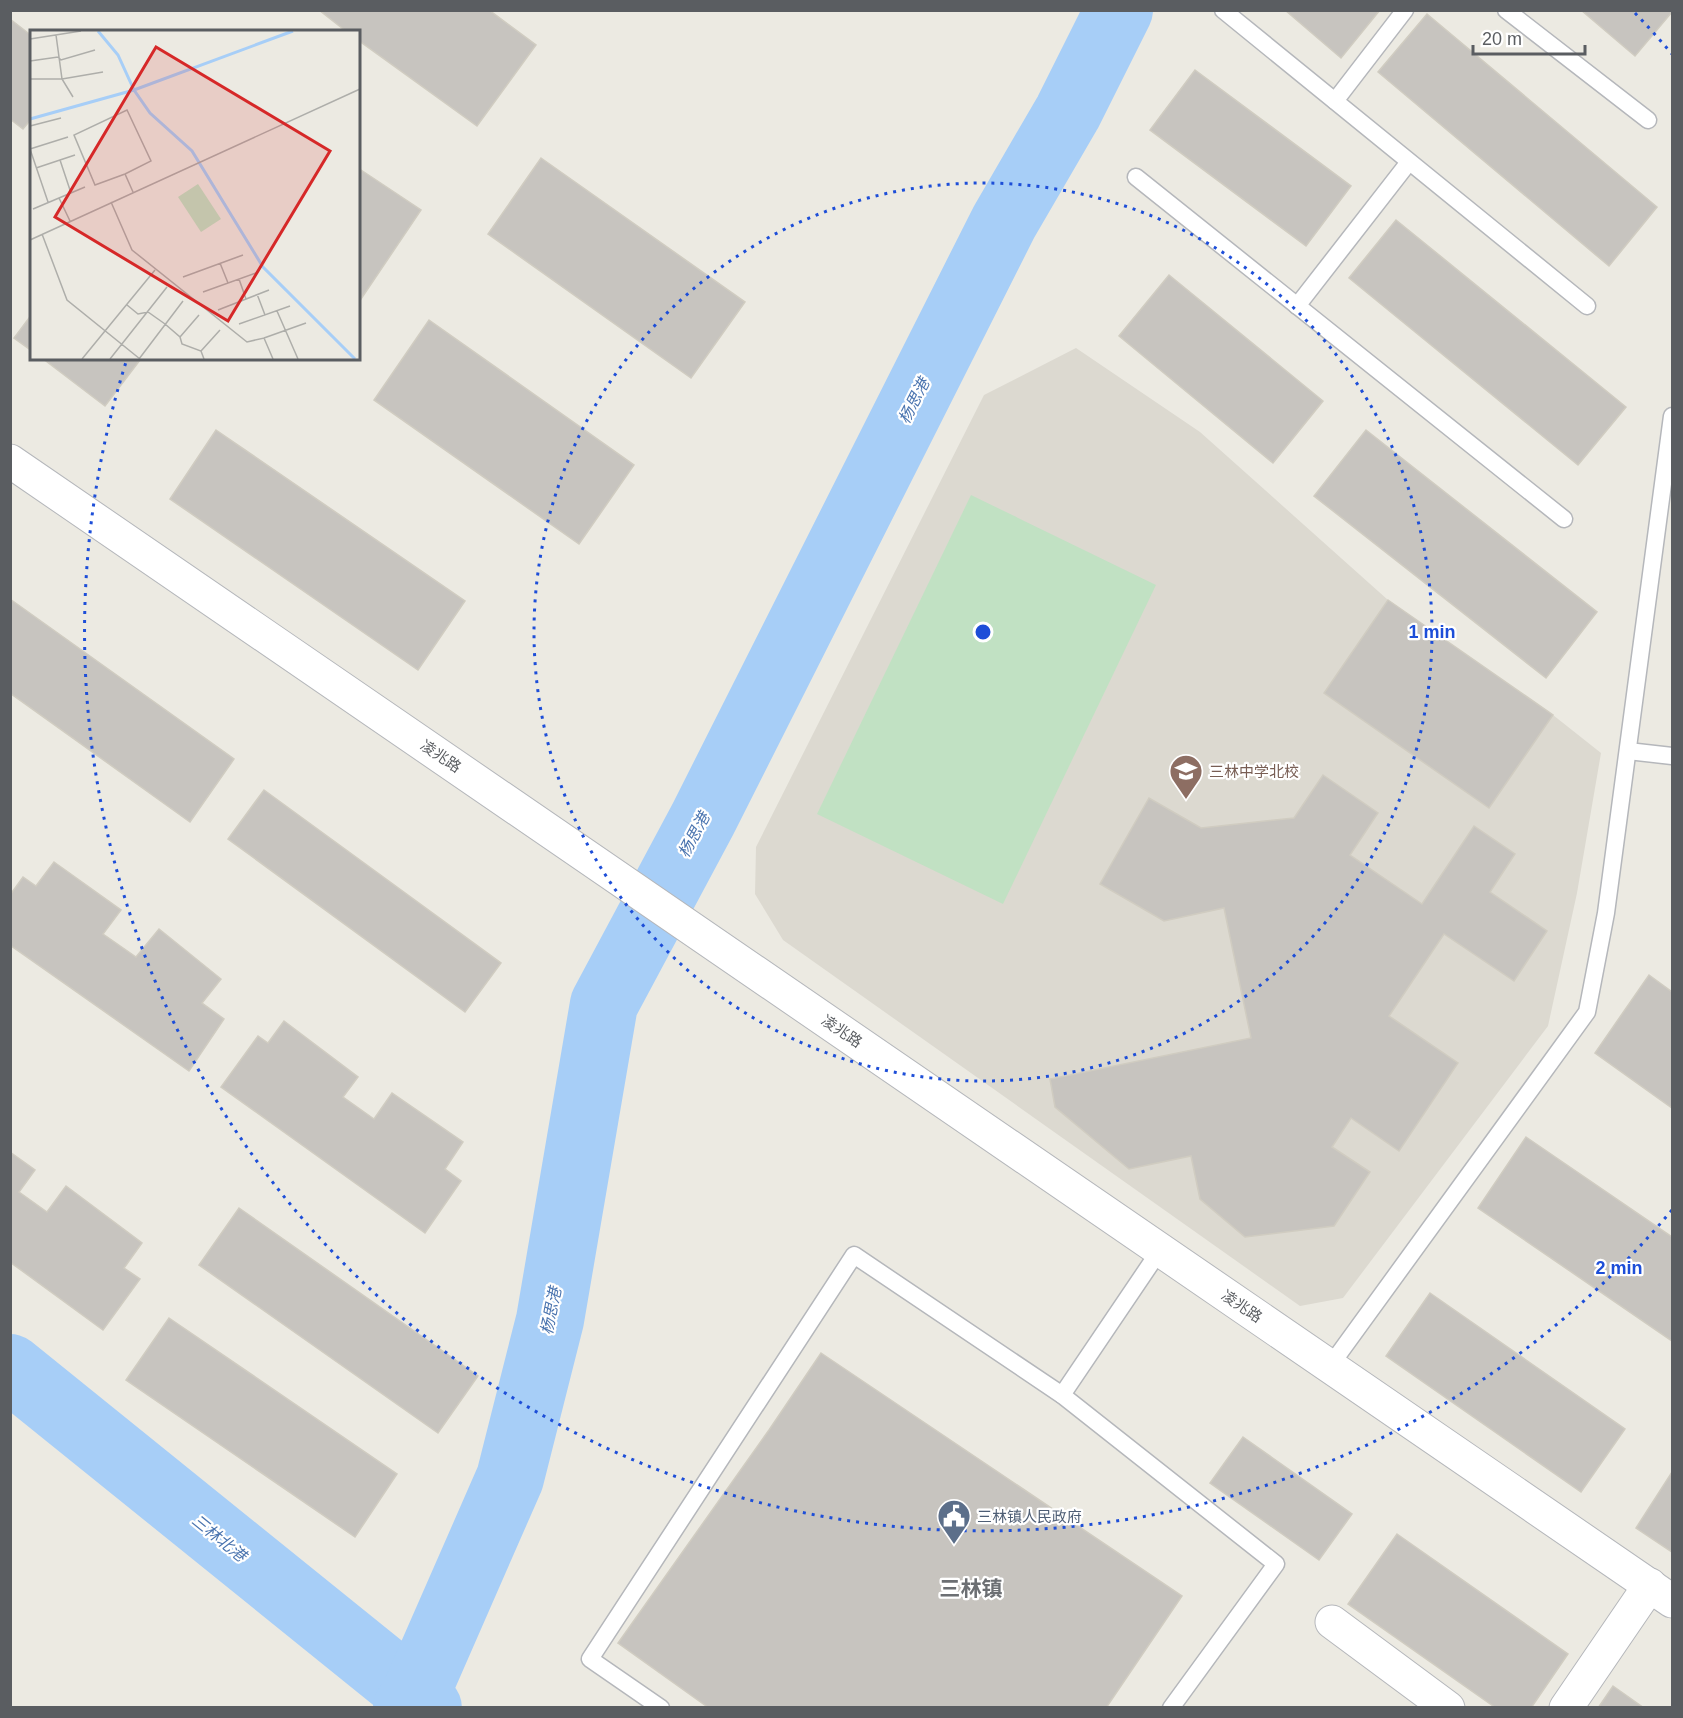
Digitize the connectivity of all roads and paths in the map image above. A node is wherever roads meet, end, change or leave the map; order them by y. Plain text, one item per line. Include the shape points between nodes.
1 (1223, 10) edge
2 (1406, 10) edge
3 (1506, 10) edge
4 (1335, 101) junction
5 (1647, 120) dead end
6 (1409, 162) junction
7 (1136, 177) dead end
8 (1297, 306) junction
9 (1587, 306) dead end
10 (1672, 416) edge
11 (10, 461) edge
12 (1564, 519) dead end
13 (1628, 751) junction
14 (1672, 756) edge
15 (1161, 1250) junction
16 (1330, 1366) junction
17 (1062, 1395) junction
18 (1661, 1593) edge
19 (1332, 1622) dead end
20 (1440, 1705) edge
21 (661, 1707) edge
22 (1171, 1707) edge
23 (1566, 1707) edge

1 - 4 lane
2 - 4 lane
3 - 5 lane
4 - 6 lane
6 - 8 lane
6 - 9 lane
7 - 8 lane
8 - 12 lane
10 - 13 lane
11 - 15 street, 凌兆路
13 - 14 lane
13 - 16 lane via 1606,913 1587,1012
15 - 16 street, 凌兆路
15 - 17 lane
16 - 18 street, 凌兆路
17 - 21 lane via 854,1255 590,1659
17 - 22 lane via 1276,1564
18 - 23 street
19 - 20 street

